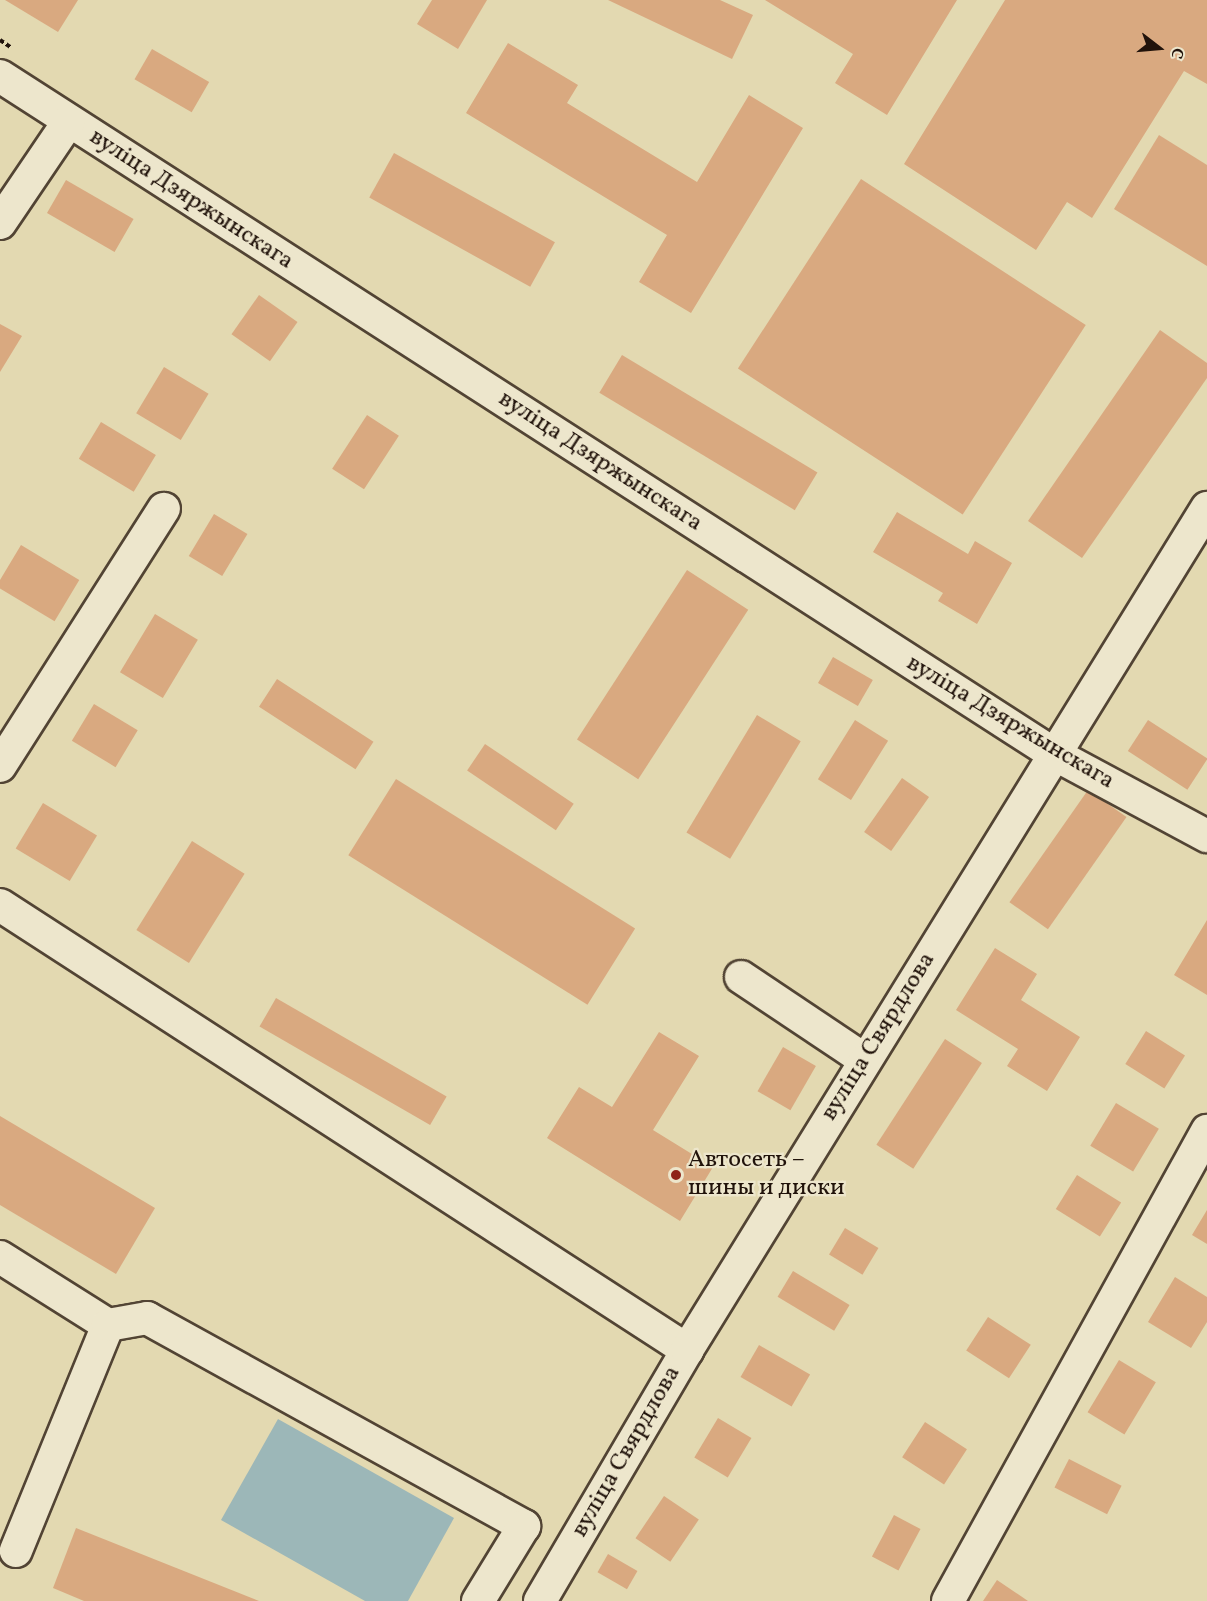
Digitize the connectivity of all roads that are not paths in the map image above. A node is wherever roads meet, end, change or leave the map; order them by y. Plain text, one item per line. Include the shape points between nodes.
1 (0, 76) edge
2 (69, 121) junction
3 (0, 223) edge
4 (164, 508) dead end
5 (1207, 508) edge
6 (1054, 754) junction
7 (0, 766) edge
8 (1207, 836) edge
9 (0, 905) edge
10 (741, 977) dead end
11 (865, 1060) junction
12 (1207, 1131) edge
13 (0, 1257) edge
14 (108, 1325) junction
15 (687, 1350) junction
16 (16, 1551) dead end
17 (478, 1601) edge
18 (540, 1601) edge
19 (948, 1601) edge

1 - 2 street, вуліца Дзяржынскага
2 - 3 street
2 - 6 street, вуліца Дзяржынскага
4 - 7 street
5 - 6 street, вуліца Свярдлова
6 - 8 street, вуліца Дзяржынскага
6 - 11 street, вуліца Свярдлова
9 - 15 street
10 - 11 street
11 - 15 street, вуліца Свярдлова
12 - 19 street
13 - 14 street
14 - 16 street
14 - 17 street via 147,1318 524,1526
15 - 18 street, вуліца Свярдлова

